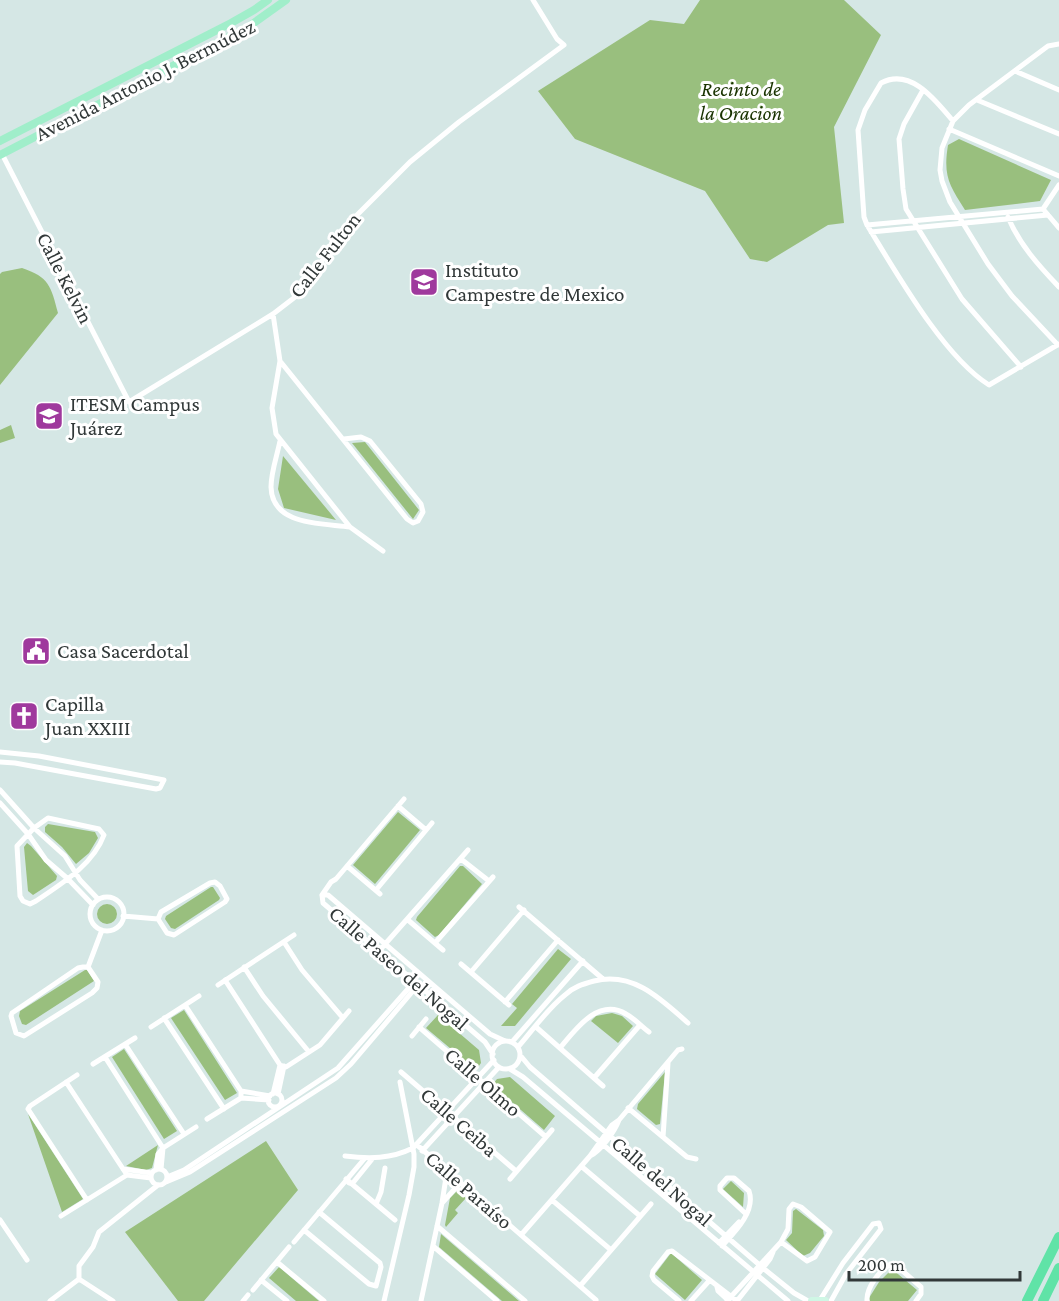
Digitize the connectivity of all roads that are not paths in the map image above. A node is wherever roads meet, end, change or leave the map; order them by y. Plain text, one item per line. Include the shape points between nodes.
1 (268, 0) edge
2 (286, 0) edge
3 (533, 0) edge
4 (557, 39) junction
5 (1059, 44) edge
6 (185, 47) junction
7 (558, 50) junction
8 (1015, 70) junction
9 (149, 79) junction
10 (923, 90) junction
11 (1059, 90) edge
12 (976, 100) junction
13 (953, 121) junction
14 (949, 129) junction
15 (1059, 135) edge
16 (0, 141) edge
17 (1, 154) edge
18 (1059, 176) edge
19 (1059, 185) edge
20 (1043, 209) junction
21 (1006, 212) junction
22 (1048, 215) junction
23 (958, 217) junction
24 (1008, 219) junction
25 (912, 221) junction
26 (961, 223) junction
27 (867, 225) junction
28 (917, 227) junction
29 (1059, 228) edge
30 (871, 232) junction
31 (1059, 288) edge
32 (273, 314) junction
33 (1058, 345) edge
34 (280, 361) junction
35 (1021, 367) junction
36 (129, 402) joint
37 (344, 439) junction
38 (280, 441) junction
39 (350, 527) junction
40 (383, 551) dead end
41 (0, 752) edge
42 (17, 752) junction
43 (50, 758) junction
44 (0, 762) edge
45 (15, 763) junction
46 (47, 770) junction
47 (1, 792) edge
48 (404, 799) dead end
49 (0, 803) edge
50 (398, 806) junction
51 (432, 823) dead end
52 (34, 828) junction
53 (426, 830) junction
54 (28, 834) junction
55 (468, 850) dead end
56 (461, 859) junction
57 (347, 866) junction
58 (75, 873) junction
59 (68, 879) junction
60 (325, 895) junction
61 (98, 899) junction
62 (93, 904) junction
63 (123, 916) junction
64 (158, 919) junction
65 (408, 920) junction
66 (102, 930) junction
67 (294, 935) dead end
68 (558, 940) junction
69 (284, 942) junction
70 (435, 943) junction
71 (387, 944) junction
72 (443, 950) dead end
73 (380, 953) junction
74 (583, 961) junction
75 (461, 964) dead end
76 (88, 967) junction
77 (244, 967) junction
78 (471, 972) junction
79 (603, 979) junction
80 (225, 980) junction
81 (416, 983) junction
82 (218, 984) dead end
83 (199, 996) dead end
84 (185, 1005) junction
85 (349, 1011) dead end
86 (164, 1018) junction
87 (343, 1018) junction
88 (426, 1019) dead end
89 (687, 1023) dead end
90 (640, 1025) junction
91 (151, 1027) dead end
92 (419, 1027) junction
93 (536, 1027) junction
94 (649, 1032) dead end
95 (412, 1036) dead end
96 (135, 1038) dead end
97 (366, 1041) junction
98 (505, 1041) junction
99 (512, 1042) junction
100 (125, 1044) junction
101 (518, 1047) junction
102 (560, 1048) junction
103 (682, 1049) dead end
104 (309, 1052) junction
105 (520, 1054) junction
106 (105, 1057) junction
107 (493, 1057) junction
108 (668, 1062) junction
109 (93, 1065) dead end
110 (282, 1066) junction
111 (499, 1067) junction
112 (510, 1068) junction
113 (401, 1072) dead end
114 (77, 1075) dead end
115 (478, 1077) junction
116 (594, 1078) junction
117 (66, 1082) junction
118 (400, 1082) dead end
119 (485, 1083) junction
120 (603, 1086) dead end
121 (241, 1094) junction
122 (274, 1097) junction
123 (291, 1101) junction
124 (300, 1102) junction
125 (273, 1107) junction
126 (628, 1108) junction
127 (224, 1109) junction
128 (447, 1111) junction
129 (271, 1114) junction
130 (454, 1118) junction
131 (207, 1119) dead end
132 (267, 1123) junction
133 (196, 1127) dead end
134 (552, 1130) dead end
135 (184, 1134) junction
136 (608, 1134) junction
137 (546, 1137) junction
138 (663, 1137) junction
139 (601, 1143) junction
140 (163, 1148) junction
141 (414, 1149) junction
142 (423, 1150) junction
143 (345, 1156) dead end
144 (364, 1158) junction
145 (373, 1158) junction
146 (696, 1159) dead end
147 (581, 1166) junction
148 (123, 1168) junction
149 (385, 1168) dead end
150 (447, 1172) junction
151 (516, 1172) junction
152 (155, 1173) junction
153 (127, 1175) junction
154 (510, 1179) dead end
155 (166, 1180) junction
156 (347, 1182) junction
157 (460, 1183) junction
158 (158, 1185) junction
159 (87, 1200) junction
160 (552, 1200) junction
161 (442, 1203) junction
162 (376, 1204) junction
163 (651, 1204) dead end
164 (319, 1212) junction
165 (746, 1214) junction
166 (62, 1216) dead end
167 (640, 1216) junction
168 (0, 1220) edge
169 (395, 1220) dead end
170 (437, 1226) junction
171 (2, 1228) edge
172 (304, 1230) junction
173 (521, 1235) junction
174 (1059, 1237) edge
175 (727, 1238) junction
176 (781, 1242) junction
177 (720, 1245) junction
178 (433, 1246) junction
179 (610, 1250) junction
180 (27, 1260) dead end
181 (277, 1262) junction
182 (761, 1267) junction
183 (1059, 1268) edge
184 (754, 1274) junction
185 (79, 1279) junction
186 (261, 1280) junction
187 (709, 1281) junction
188 (580, 1286) junction
189 (596, 1299) dead end
190 (729, 1299) edge
191 (423, 1300) edge
192 (50, 1301) edge
193 (113, 1301) edge
194 (243, 1301) edge
195 (287, 1301) edge
196 (324, 1301) edge
197 (384, 1301) edge
198 (497, 1301) edge
199 (525, 1301) edge
200 (679, 1301) edge
201 (691, 1301) edge
202 (737, 1301) edge
203 (788, 1301) edge
204 (816, 1301) edge
205 (831, 1301) edge
206 (867, 1301) edge
207 (916, 1301) edge
208 (1027, 1301) edge
209 (1043, 1301) edge

1 - 6 main road, Avenida Antonio J. Bermúdez
2 - 9 main road, Avenida Antonio J. Bermúdez via 254,24
3 - 4 street
4 - 7 street
4 - 7 street, Calle Fulton via 564,45
5 - 8 street via 1048,46
6 - 9 main road via 179,56 153,70
6 - 16 main road, Avenida Antonio J. Bermúdez
7 - 32 street, Calle Fulton via 410,162 346,225 305,288
8 - 11 street
8 - 12 street
9 - 17 main road, Avenida Antonio J. Bermúdez
10 - 13 street
10 - 25 street via 899,139 904,201
10 - 27 street via 909,81 883,81 861,118 858,138
12 - 13 street
12 - 15 street
13 - 14 street
14 - 18 street
14 - 23 street via 940,170 945,192
17 - 36 street, Calle Kelvin
19 - 20 street
20 - 21 street
20 - 22 street
21 - 23 street
21 - 24 street
22 - 24 street
22 - 29 street
23 - 25 street
23 - 26 street
24 - 26 street
24 - 31 street via 1033,258
25 - 27 street
25 - 28 street
26 - 28 street
26 - 33 street via 1001,282
27 - 30 street
28 - 30 street
28 - 35 street via 962,299
30 - 35 street via 938,334 980,379 989,385
32 - 34 street
32 - 36 street, Calle Fulton
33 - 35 street
34 - 37 street
34 - 38 street via 272,408 273,427
37 - 37 street via 407,519 417,522 423,512 421,504 370,441 361,437
38 - 39 street
38 - 39 street via 271,488 280,512 295,519
39 - 40 street
41 - 42 street
42 - 43 street
42 - 45 street
43 - 46 street
43 - 46 street via 164,780 156,789
44 - 45 street
45 - 46 street
47 - 52 street
48 - 50 street
49 - 54 street
50 - 53 street
50 - 57 street
51 - 53 street
52 - 54 street
52 - 58 street via 65,856
52 - 58 street via 48,818 102,832 95,852
53 - 57 street via 378,892
54 - 59 street via 46,860
54 - 59 street via 17,846 23,901 30,904
55 - 56 street
56 - 65 street
56 - 70 street via 491,879
57 - 60 street
58 - 59 street
58 - 61 street
59 - 62 street
60 - 71 street, Calle Paseo del Nogal
60 - 73 street, Calle Paseo del Nogal via 323,903
61 - 62 street
61 - 63 street via 108,897 118,902
62 - 66 street via 91,920
63 - 64 street
63 - 66 street via 116,928
64 - 64 street via 161,912 210,883 215,882 226,895 225,902 174,935 166,933
65 - 70 street
65 - 71 street
66 - 76 street
67 - 69 street
68 - 74 street
68 - 78 street via 507,1003
68 - 78 street via 521,908
69 - 77 street
69 - 87 street
70 - 72 street
71 - 73 street
71 - 98 street, Calle Paseo del Nogal via 490,1034
73 - 81 street, Calle Paseo del Nogal
74 - 79 street
74 - 99 street
75 - 78 street
76 - 76 street via 98,982 92,993 24,1036 16,1033 12,1013 78,968
77 - 80 street
77 - 104 street
79 - 89 street via 642,986
79 - 93 street via 568,992
80 - 82 street
80 - 110 street
81 - 97 street
81 - 107 street, Calle Paseo del Nogal via 485,1042
83 - 84 street
84 - 86 street
84 - 121 street
85 - 87 street
86 - 91 street
86 - 127 street
87 - 104 street
88 - 92 street
90 - 94 street
90 - 102 street via 622,1012 596,1012
90 - 116 street
92 - 95 street
92 - 115 street, Calle Olmo
93 - 101 street
93 - 102 street
96 - 100 street
97 - 123 street via 338,1068
97 - 124 street via 344,1072
98 - 99 street
98 - 107 street via 498,1044
99 - 101 street
100 - 106 street
100 - 135 street
101 - 105 street
102 - 116 street
103 - 108 street
104 - 110 street
105 - 112 street via 518,1063
105 - 136 street, Calle del Nogal
106 - 109 street
106 - 140 street
107 - 111 street
107 - 115 street
108 - 126 street
108 - 138 street
110 - 122 street
111 - 112 street
111 - 119 street
112 - 139 street, Calle del Nogal
113 - 128 street, Calle Ceiba
114 - 117 street
115 - 119 street, Calle Olmo
115 - 128 street
116 - 120 street
117 - 148 street
117 - 159 street via 28,1109
118 - 141 street
119 - 130 street
119 - 137 street, Calle Olmo
121 - 122 street
121 - 127 street
122 - 123 street
122 - 125 street
122 - 125 street via 280,1105
123 - 124 street
123 - 129 street
124 - 132 street
125 - 129 street
126 - 136 street
126 - 138 street
127 - 131 street
128 - 130 street, Calle Ceiba
128 - 141 street
129 - 132 street
129 - 155 street
130 - 142 street
130 - 151 street, Calle Ceiba
132 - 155 street via 186,1175
133 - 135 street
134 - 137 street
135 - 140 street
136 - 139 street
136 - 175 street, Calle del Nogal
137 - 151 street
138 - 146 street via 687,1157
139 - 147 street
139 - 177 street, Calle del Nogal
140 - 152 street
141 - 142 street, Calle Paraíso
141 - 145 street
141 - 197 street via 409,1195
142 - 150 street, Calle Paraíso
143 - 144 street
144 - 145 street
144 - 156 street
145 - 156 street
147 - 160 street
147 - 167 street
148 - 152 street
148 - 153 street
149 - 162 street
150 - 157 street, Calle Paraíso
150 - 161 street
151 - 154 street
152 - 153 street
152 - 155 street via 165,1172
152 - 158 street via 154,1183
153 - 159 street
155 - 158 street
156 - 162 street
156 - 164 street
157 - 161 street
157 - 173 street, Calle Paraíso
158 - 185 street via 99,1232 79,1266
159 - 166 street
160 - 173 street
160 - 179 street
161 - 170 street
162 - 169 street
163 - 167 street
164 - 172 street
164 - 172 street via 380,1263 378,1284 369,1284
165 - 165 street via 751,1206 749,1191 734,1178 727,1178 720,1190
165 - 175 street
167 - 179 street
168 - 171 street
170 - 178 street
170 - 199 street
171 - 180 street
172 - 181 street
173 - 188 street, Calle Paraíso
174 - 208 highway
175 - 177 street
175 - 182 street, Calle del Nogal
176 - 176 street via 807,1262 815,1257 830,1234 793,1203
176 - 182 street
177 - 184 street, Calle del Nogal
178 - 191 street
178 - 198 street
179 - 188 street
181 - 186 street
181 - 196 street
182 - 184 street
182 - 204 street, Calle del Nogal via 794,1293
183 - 209 highway
184 - 190 street
184 - 202 street
184 - 203 street, Calle del Nogal
185 - 192 street
185 - 193 street
186 - 194 street
186 - 195 street
187 - 190 street
187 - 200 street via 676,1253 668,1252 652,1276
187 - 201 street
188 - 189 street, Calle Paraíso
190 - 202 street
204 - 205 street via 873,1224 879,1223 881,1229
206 - 207 street via 868,1290 892,1264 921,1287

